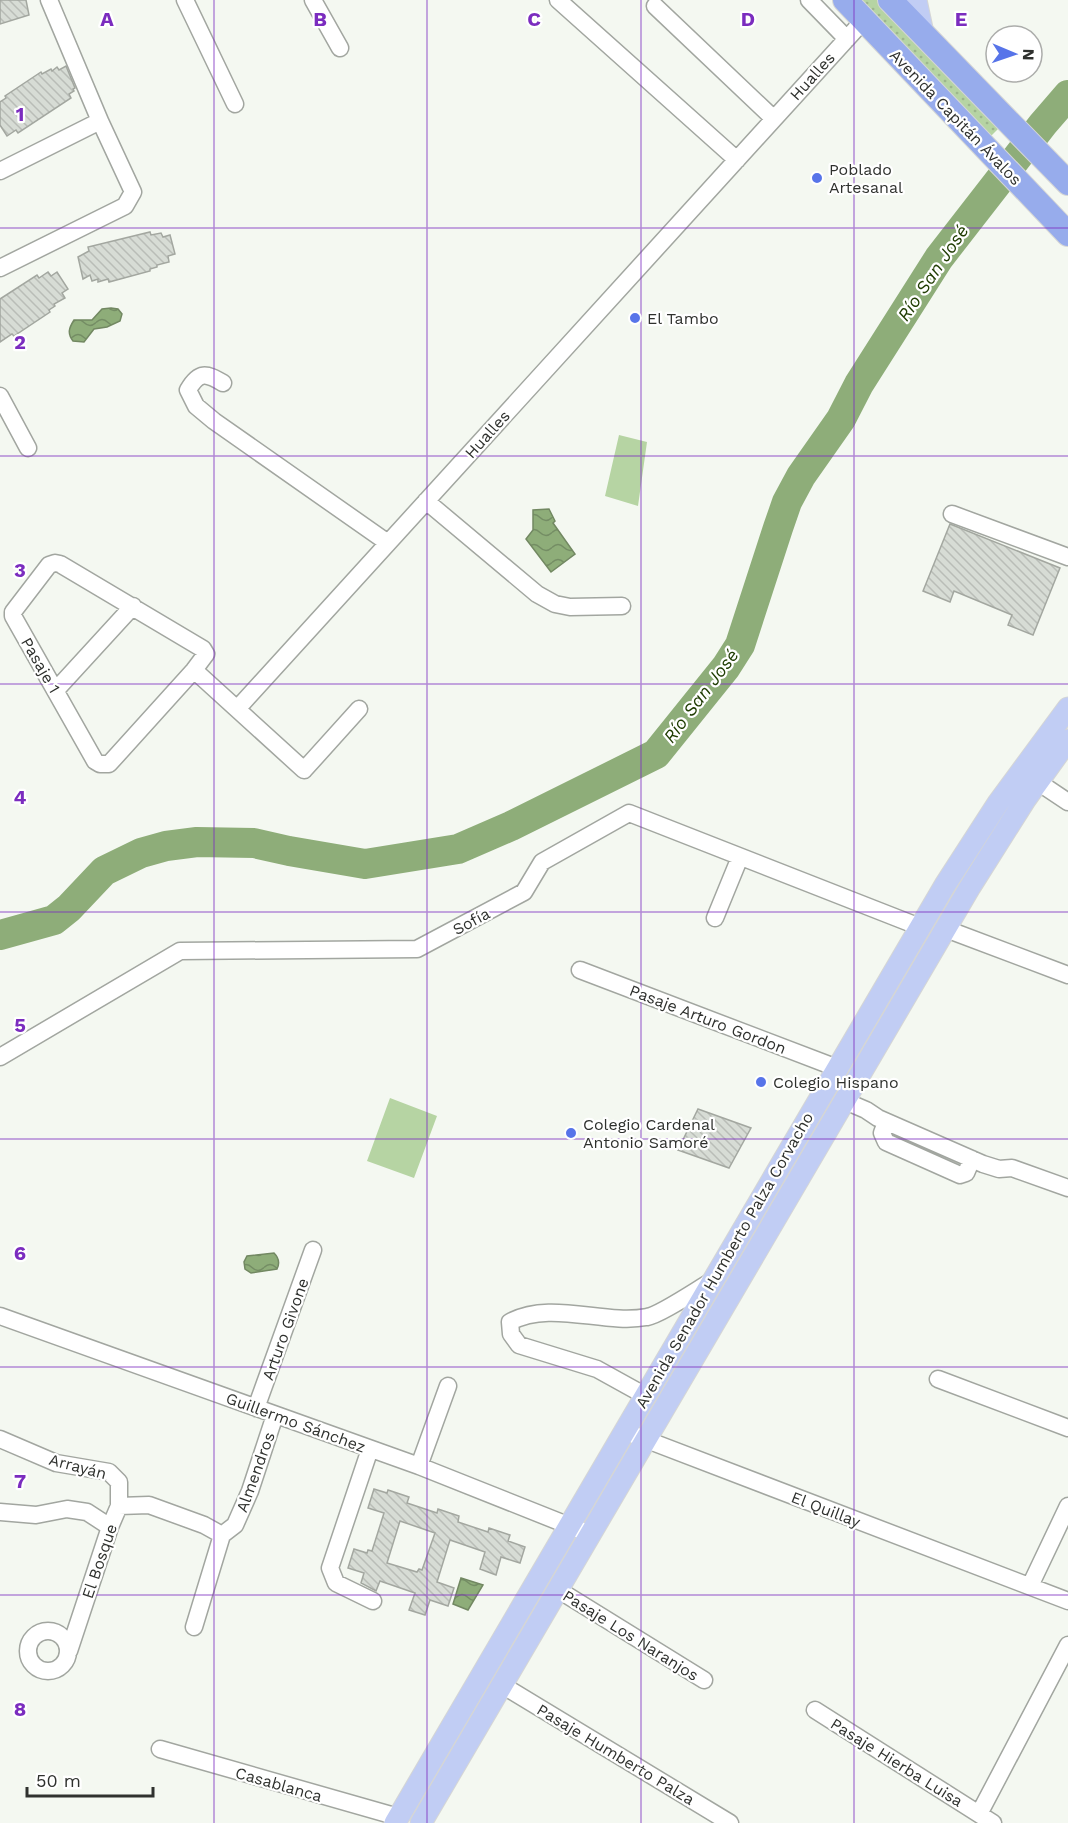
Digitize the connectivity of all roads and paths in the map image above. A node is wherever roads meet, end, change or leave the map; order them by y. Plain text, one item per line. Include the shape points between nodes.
1 (49, 0) edge
2 (185, 0) edge
3 (313, 0) edge
4 (558, 0) edge
5 (809, 0) edge
6 (845, 0) edge
7 (890, 0) edge
8 (916, 0) edge
9 (655, 6) dead end
10 (864, 20) junction
11 (923, 33) junction
12 (847, 39) junction
13 (340, 48) dead end
14 (235, 105) dead end
15 (774, 118) junction
16 (100, 120) junction
17 (736, 160) junction
18 (0, 171) edge
19 (1064, 179) edge
20 (1068, 234) edge
21 (0, 268) edge
22 (223, 382) dead end
23 (0, 396) edge
24 (28, 448) dead end
25 (426, 501) junction
26 (952, 514) dead end
27 (388, 543) junction
28 (1068, 557) edge
29 (133, 606) junction
30 (622, 606) dead end
31 (194, 670) junction
32 (56, 690) junction
33 (237, 708) junction
34 (1068, 708) edge
35 (359, 709) dead end
36 (1068, 740) edge
37 (1038, 782) junction
38 (1068, 802) edge
39 (740, 857) junction
40 (715, 918) dead end
41 (920, 927) junction
42 (946, 929) junction
43 (580, 970) dead end
44 (1068, 975) edge
45 (0, 1057) edge
46 (837, 1068) junction
47 (845, 1101) junction
48 (1068, 1188) edge
49 (313, 1250) dead end
50 (712, 1281) junction
51 (0, 1316) edge
52 (938, 1378) dead end
53 (448, 1386) dead end
54 (644, 1395) junction
55 (256, 1408) junction
56 (275, 1415) junction
57 (1068, 1428) edge
58 (623, 1431) junction
59 (645, 1440) junction
60 (4, 1445) edge
61 (370, 1449) junction
62 (419, 1466) junction
63 (119, 1506) junction
64 (1068, 1506) edge
65 (0, 1512) edge
66 (568, 1525) junction
67 (110, 1527) junction
68 (590, 1534) junction
69 (222, 1535) junction
70 (1030, 1586) junction
71 (557, 1589) junction
72 (373, 1601) dead end
73 (1068, 1601) edge
74 (194, 1627) dead end
75 (1068, 1645) edge
76 (69, 1651) dead end
77 (704, 1680) dead end
78 (502, 1684) junction
79 (815, 1710) dead end
80 (160, 1749) dead end
81 (986, 1819) edge
82 (396, 1820) edge
83 (421, 1823) edge
84 (730, 1823) edge

1 - 16 street
2 - 14 street
3 - 13 street
4 - 17 street
5 - 12 street
6 - 10 highway, Avenida Capitán Ávalos
7 - 11 highway
8 - 11 main road
9 - 15 street
10 - 12 street, Hualles
10 - 20 highway, Avenida Capitán Ávalos
11 - 19 highway
12 - 15 street, Hualles
15 - 17 street, Hualles
16 - 18 street
16 - 21 street via 133,192 125,206
17 - 25 street, Hualles
22 - 27 street via 212,376 195,378 189,390 196,406
23 - 24 street
25 - 27 street, Hualles
25 - 30 street via 537,594 555,604
26 - 28 street
27 - 33 street, Hualles
29 - 31 street, Pasaje 1 via 203,649 205,657
29 - 32 street
29 - 32 street, Pasaje 1 via 60,564 50,565 13,616
31 - 32 street, Pasaje 1 via 104,765 95,761
31 - 33 street
33 - 35 street via 304,770
34 - 41 main road, Avenida Senador Humberto Palza Corvacho via 998,803
36 - 37 main road, Avenida Senador Humberto Palza Corvacho
37 - 38 street
37 - 42 main road, Avenida Senador Humberto Palza Corvacho
39 - 40 street
39 - 41 street, Sofía
39 - 45 street, Sofía via 629,813 542,862 524,892 417,949 180,951
41 - 46 main road, Avenida Senador Humberto Palza Corvacho
42 - 44 street
42 - 47 main road, Avenida Senador Humberto Palza Corvacho
43 - 46 street, Pasaje Arturo Gordon
46 - 50 main road, Avenida Senador Humberto Palza Corvacho
47 - 48 street via 972,1159
47 - 59 main road, Avenida Senador Humberto Palza Corvacho
49 - 55 street, Arturo Givone
50 - 54 main road, Avenida Senador Humberto Palza Corvacho
50 - 54 street via 650,1317 622,1320 524,1315 510,1322 511,1334 519,1345 597,1369
51 - 55 street, Guillermo Sánchez
52 - 57 street
53 - 62 street
54 - 58 main road, Avenida Senador Humberto Palza Corvacho
55 - 56 street, Guillermo Sánchez
56 - 61 street, Guillermo Sánchez
56 - 69 street, Almendros via 235,1525
58 - 59 street, El Quillay
58 - 66 main road, Avenida Senador Humberto Palza Corvacho
59 - 68 main road, Avenida Senador Humberto Palza Corvacho
59 - 70 street, El Quillay
60 - 63 street, Arrayán via 56,1462 110,1472 119,1482
61 - 62 street, Guillermo Sánchez
61 - 72 street via 330,1568 336,1583
62 - 66 street, Guillermo Sánchez
63 - 67 street, El Bosque
63 - 69 street, El Bosque via 149,1504
64 - 70 street
65 - 67 street via 36,1515 67,1509 87,1512
66 - 68 street, Guillermo Sánchez
66 - 82 main road, Avenida Senador Humberto Palza Corvacho
67 - 76 street, El Bosque
68 - 71 main road, Avenida Senador Humberto Palza Corvacho
69 - 74 street, Almendros
70 - 73 street, El Quillay
71 - 77 street, Pasaje Los Naranjos
71 - 78 main road, Avenida Senador Humberto Palza Corvacho
75 - 81 street, Pasaje Hierba Luisa
78 - 83 main road, Avenida Senador Humberto Palza Corvacho
78 - 84 street, Pasaje Humberto Palza
79 - 81 street, Pasaje Hierba Luisa
80 - 82 street, Casablanca

